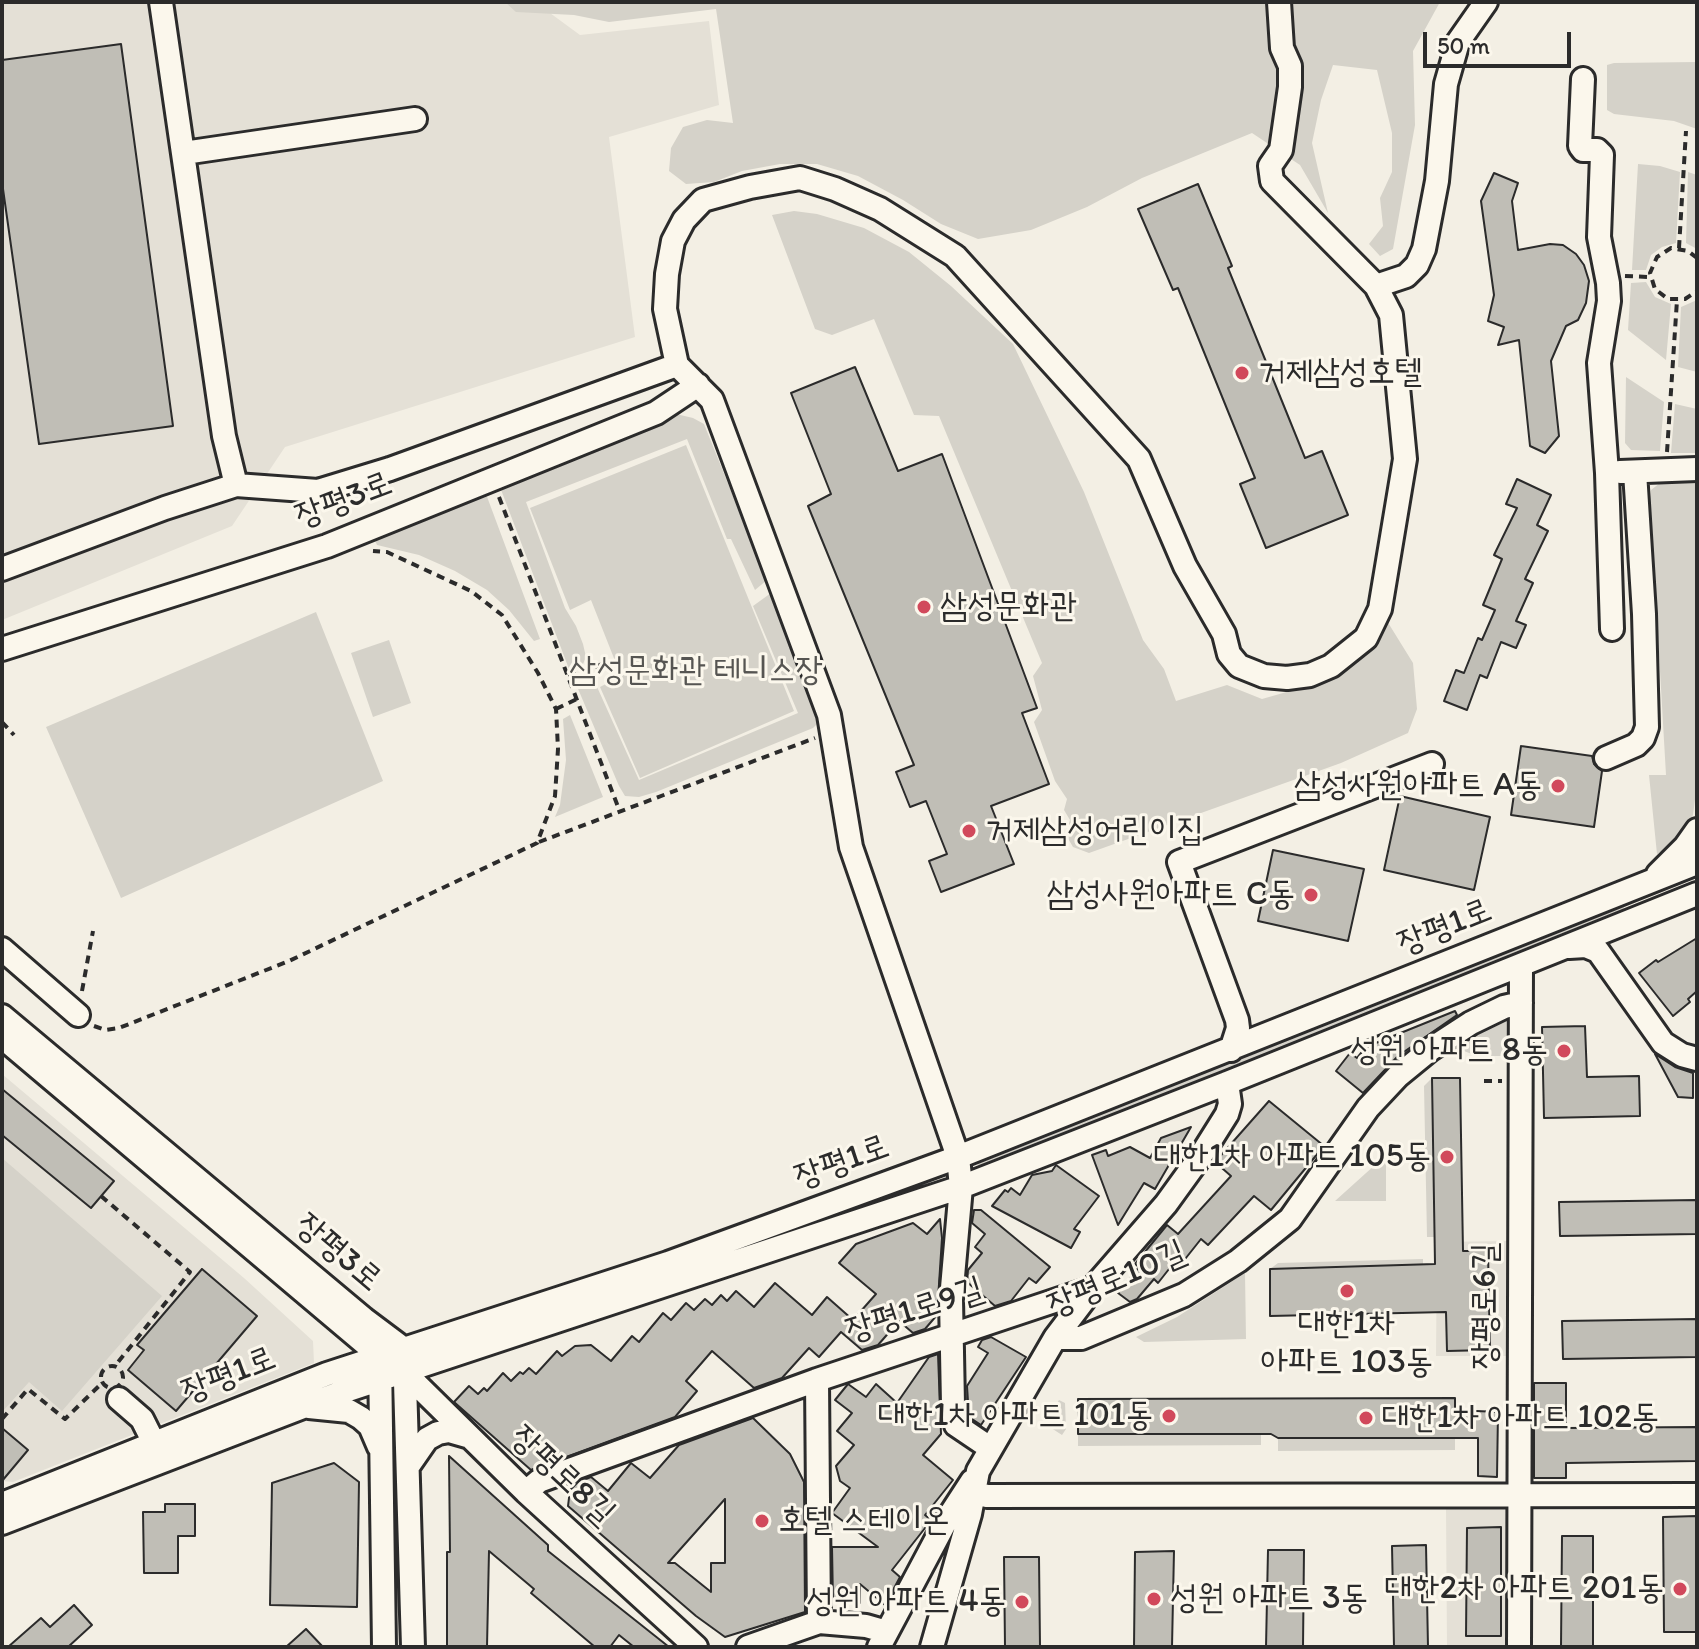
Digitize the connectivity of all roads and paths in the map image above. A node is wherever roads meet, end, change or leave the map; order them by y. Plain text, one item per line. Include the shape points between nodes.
1 (161, 2) edge
2 (1279, 2) edge
3 (1486, 2) edge
4 (1583, 79) dead end
5 (415, 119) dead end
6 (1686, 131) dead end
7 (184, 153) junction
8 (1679, 248) junction
9 (1697, 258) edge
10 (1376, 286) junction
11 (1697, 291) edge
12 (1677, 300) junction
13 (677, 365) junction
14 (698, 385) junction
15 (1697, 469) edge
16 (1665, 470) junction
17 (1635, 472) junction
18 (1607, 473) junction
19 (492, 478) junction
20 (236, 485) junction
21 (372, 550) dead end
22 (2, 569) edge
23 (1612, 629) dead end
24 (4, 650) edge
25 (605, 663) dead end
26 (569, 677) junction
27 (577, 699) junction
28 (556, 709) junction
29 (2, 722) edge
30 (832, 731) junction
31 (14, 735) dead end
32 (1606, 758) dead end
33 (1432, 764) dead end
34 (620, 812) junction
35 (1697, 830) edge
36 (537, 843) junction
37 (1183, 860) junction
38 (1697, 863) edge
39 (1647, 883) junction
40 (1697, 894) edge
41 (1697, 903) edge
42 (1668, 906) junction
43 (93, 931) dead end
44 (1564, 948) junction
45 (2, 949) edge
46 (87, 964) dead end
47 (1521, 965) junction
48 (1521, 1003) junction
49 (78, 1015) joint
50 (2, 1016) edge
51 (1271, 1034) junction
52 (2, 1037) edge
53 (1231, 1050) junction
54 (1697, 1059) edge
55 (1227, 1083) junction
56 (958, 1157) junction
57 (961, 1187) junction
58 (101, 1196) dead end
59 (1093, 1288) junction
60 (952, 1334) junction
61 (1055, 1338) junction
62 (405, 1360) junction
63 (115, 1366) junction
64 (380, 1368) junction
65 (817, 1380) junction
66 (102, 1383) junction
67 (119, 1399) dead end
68 (304, 1407) junction
69 (2, 1419) edge
70 (470, 1437) junction
71 (990, 1448) junction
72 (159, 1452) junction
73 (382, 1456) junction
74 (409, 1465) junction
75 (977, 1482) junction
76 (526, 1492) junction
77 (1519, 1494) junction
78 (1697, 1495) edge
79 (8, 1508) edge
80 (819, 1622) junction
81 (883, 1640) edge
82 (384, 1647) edge
83 (413, 1647) edge
84 (696, 1647) edge
85 (748, 1647) edge
86 (932, 1647) edge
87 (1519, 1647) edge

1 - 7 street
2 - 10 street via 1290,87 1281,150 1270,166 1272,181
3 - 10 street via 1458,42 1446,84 1424,249 1406,276
4 - 18 street via 1580,146 1602,155 1599,237 1609,301 1599,363
5 - 7 street
6 - 8 path
7 - 20 street via 224,436
8 - 9 path
8 - 12 path via 1663,251 1650,273 1660,295
10 - 13 street via 1391,315 1405,459 1380,609 1366,638 1352,652 1310,675 1287,678 1239,666 1229,654 1139,459 1106,420 955,256 880,209 800,178 703,200 673,241 667,274 665,309
11 - 12 path
12 - 16 path
13 - 14 street
13 - 20 street via 318,491
14 - 19 street, 장평3로 via 656,413
14 - 30 street via 712,400
15 - 16 street
16 - 17 street
17 - 18 street
17 - 32 street via 1647,727 1636,745
18 - 23 street
19 - 24 street, 장평3로 via 327,546
19 - 26 path
20 - 22 street
21 - 28 path via 471,591 502,615
25 - 26 path
26 - 27 path
27 - 28 path
27 - 34 path
28 - 36 path via 555,796
29 - 31 path
30 - 34 path
30 - 56 street via 851,847
33 - 37 street
34 - 36 path
35 - 39 street
36 - 49 path via 289,961 119,1028 105,1030
37 - 51 street via 1247,1016
37 - 53 street via 1237,1020
38 - 39 street, 장평1로
39 - 51 street, 장평1로
40 - 42 street, 장평1로
41 - 42 street
42 - 44 street, 장평1로
43 - 46 path
44 - 47 street, 장평1로
44 - 54 street via 1598,951 1663,1043
45 - 49 street
47 - 48 street, 장평로6길
47 - 55 street, 장평1로
48 - 61 street, 장평로10길 via 1471,1023 1398,1076 1368,1108 1290,1219 1238,1261 1184,1295 1081,1338
48 - 77 street, 장평로6길
50 - 62 street, 장평3로 via 364,1319
51 - 53 street, 장평1로
52 - 64 street, 장평3로
53 - 56 street, 장평1로
55 - 57 street, 장평1로
55 - 59 street via 1230,1104 1207,1146 1166,1204
56 - 57 street
56 - 62 street, 장평1로
57 - 60 street
57 - 62 street, 장평1로
58 - 63 path via 190,1272
59 - 60 street, 장평1로9길
59 - 61 street
60 - 65 street, 장평1로9길
60 - 71 street via 956,1425
61 - 71 street, 장평로10길
62 - 64 street, 장평1로
62 - 70 street, 장평로8길
62 - 74 street
63 - 66 path via 105,1368
63 - 66 path via 123,1374 121,1385 110,1389
64 - 68 street, 장평1로
64 - 72 street, 장평1로 via 327,1374
64 - 73 street
65 - 76 street, 장평1로9길 via 539,1481
65 - 80 street
66 - 69 path via 65,1419 28,1389
67 - 72 street via 142,1419
68 - 72 street, 장평1로
68 - 73 street via 349,1411 361,1418
70 - 74 street via 438,1433 427,1439
70 - 76 street, 장평로8길
71 - 75 street, 장평로10길
72 - 79 street, 장평1로
73 - 82 street
74 - 83 street
75 - 77 street via 987,1496
75 - 81 street via 946,1521
75 - 86 street, 장평로10길
76 - 84 street, 장평로8길
77 - 78 street
77 - 87 street, 장평로6길
80 - 81 street via 866,1626
80 - 85 street

